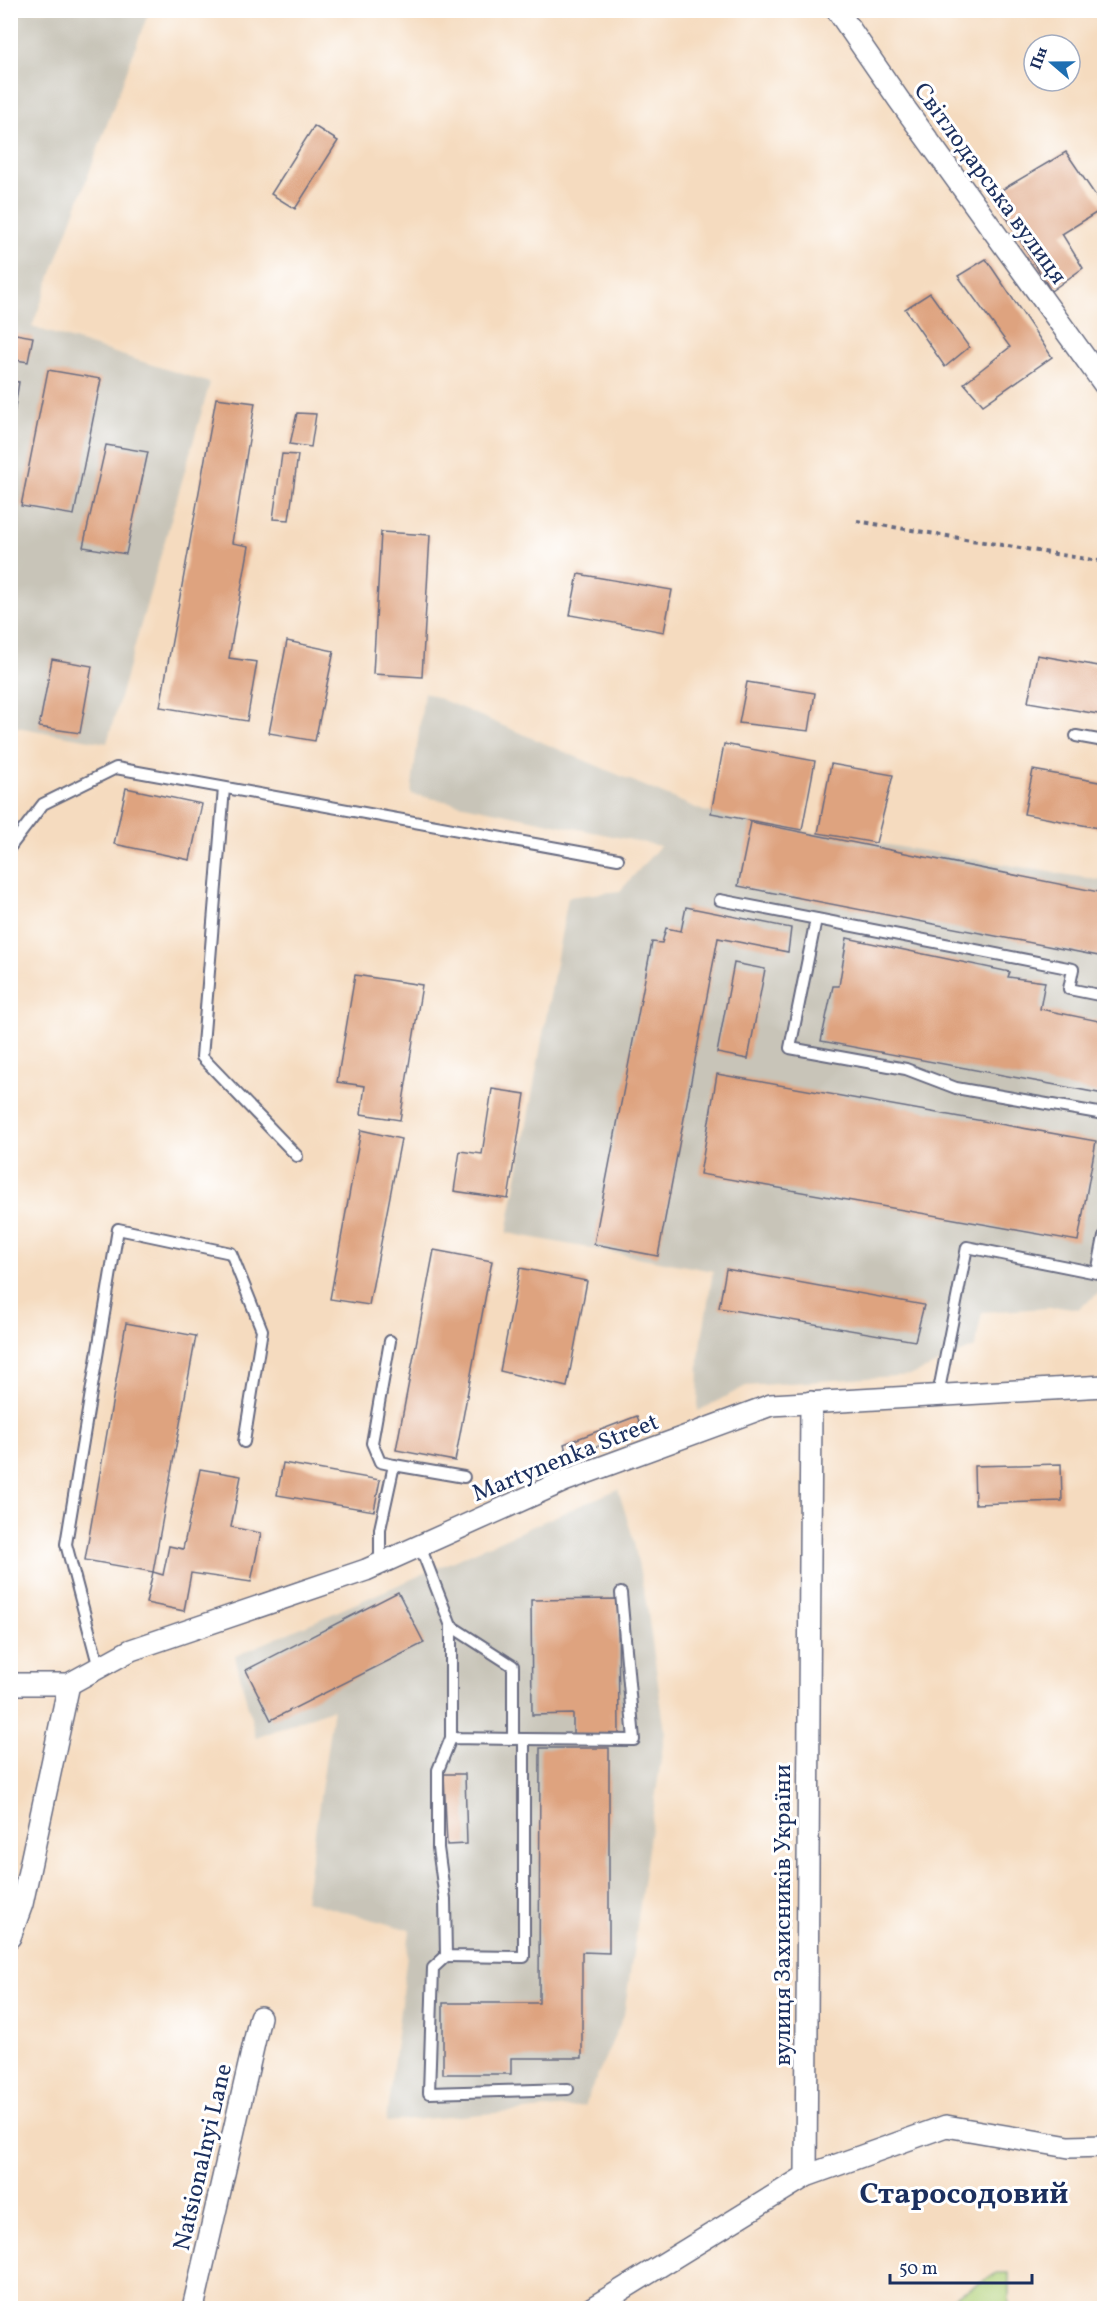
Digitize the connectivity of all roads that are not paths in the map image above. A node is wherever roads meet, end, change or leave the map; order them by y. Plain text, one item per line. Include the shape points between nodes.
1 (837, 10) edge
2 (1104, 384) edge
3 (1076, 736) dead end
4 (1104, 741) edge
5 (224, 788) junction
6 (10, 848) edge
7 (618, 859) dead end
8 (720, 900) dead end
9 (816, 919) junction
10 (1104, 996) edge
11 (1104, 1114) edge
12 (297, 1156) dead end
13 (1104, 1237) edge
14 (390, 1341) dead end
15 (1104, 1386) edge
16 (938, 1395) junction
17 (811, 1402) junction
18 (244, 1442) dead end
19 (394, 1465) junction
20 (464, 1477) dead end
21 (420, 1546) junction
22 (380, 1563) junction
23 (621, 1593) dead end
24 (451, 1626) junction
25 (99, 1668) junction
26 (10, 1684) edge
27 (69, 1684) junction
28 (451, 1738) junction
29 (513, 1739) junction
30 (524, 1739) junction
31 (10, 1937) edge
32 (446, 1956) junction
33 (260, 2017) dead end
34 (568, 2089) dead end
35 (1104, 2146) edge
36 (806, 2176) junction
37 (193, 2308) edge
38 (592, 2308) edge

1 - 2 street, Світлодарська вулиця
3 - 4 lane
5 - 6 lane via 116,768 43,804
5 - 7 lane
5 - 12 lane via 202,1057
8 - 9 lane
9 - 10 lane via 1073,969 1070,989
9 - 11 lane via 790,1048 906,1069 956,1088
13 - 16 lane via 1097,1273 967,1247
14 - 19 lane via 372,1443 380,1462
15 - 16 street, Martynenka Street
16 - 17 street, Martynenka Street
17 - 21 street, Martynenka Street via 760,1408 564,1481
17 - 36 street, вулиця Захисників України
18 - 25 lane via 262,1330 231,1253 118,1229 66,1544
19 - 20 lane
19 - 22 lane via 380,1529
21 - 22 street, Martynenka Street
21 - 24 lane
22 - 25 street, Martynenka Street via 131,1650
23 - 30 lane via 634,1740
24 - 28 lane
24 - 29 lane via 513,1666
25 - 27 street, Martynenka Street
26 - 27 street
27 - 31 street via 21,1904
28 - 29 lane
28 - 32 lane via 438,1770 438,1848 445,1899
29 - 30 lane
30 - 32 lane via 524,1957
32 - 34 lane via 433,1968 429,2093
33 - 37 street, Natsionalnyi Lane
35 - 36 street via 1069,2147 946,2126
36 - 38 street

